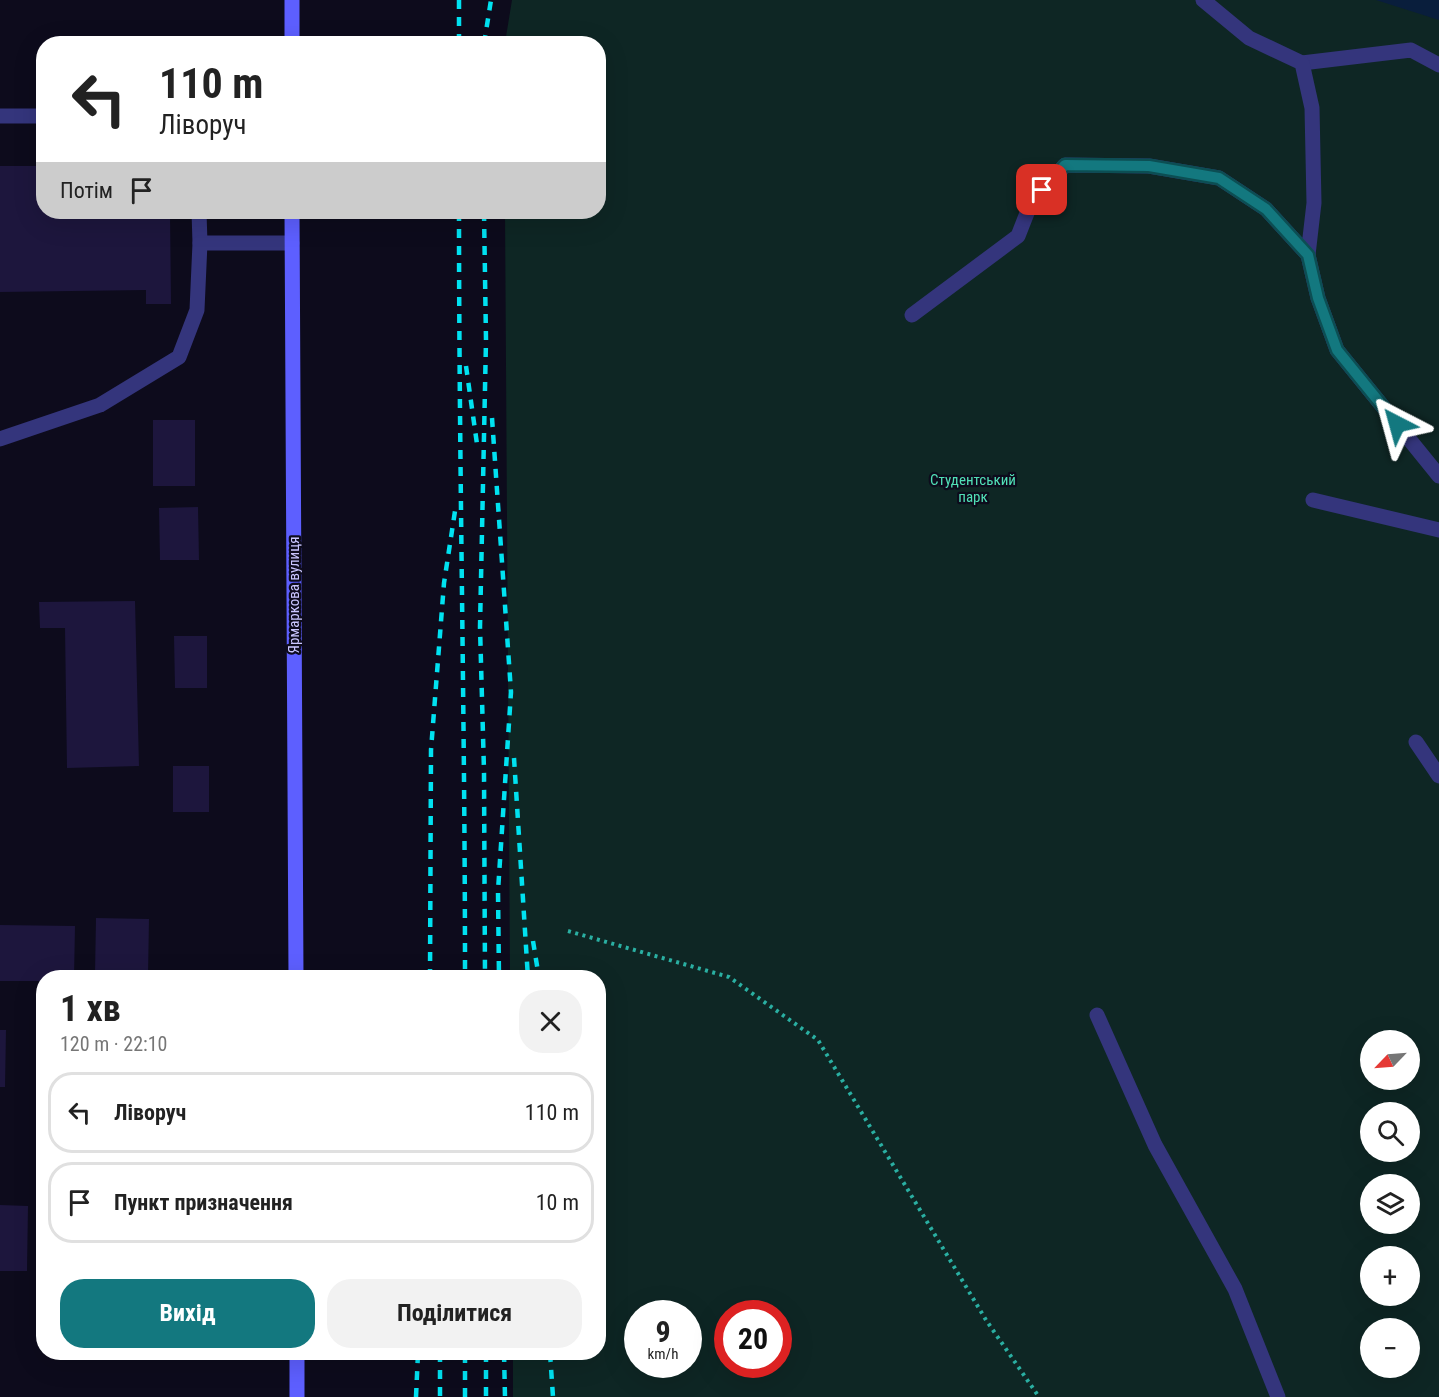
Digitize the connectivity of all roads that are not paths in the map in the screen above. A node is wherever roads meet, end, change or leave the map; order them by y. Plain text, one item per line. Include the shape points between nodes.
1 (292, 0) edge
2 (1203, 0) edge
3 (292, 36) edge
4 (1302, 63) junction
5 (1439, 66) edge
6 (0, 116) edge
7 (36, 116) edge
8 (199, 219) edge
9 (292, 219) edge
10 (200, 243) junction
11 (292, 243) junction
12 (1308, 255) junction
13 (912, 315) dead end
14 (0, 439) edge
15 (1439, 476) edge
16 (1313, 500) dead end
17 (1439, 530) edge
18 (1416, 742) dead end
19 (1439, 776) edge
20 (296, 970) edge
21 (1097, 1015) dead end
22 (297, 1360) edge
23 (297, 1397) edge
24 (1278, 1397) edge

1 - 3 street
2 - 4 lane via 1249,38
4 - 5 lane via 1411,50
4 - 12 lane via 1312,108 1314,203
6 - 7 lane
8 - 10 lane
9 - 11 street, Ярмаркова вулиця
10 - 11 lane
10 - 14 lane via 197,310 179,357 100,405
11 - 20 street, Ярмаркова вулиця
12 - 13 lane via 1266,209 1219,178 1149,166 1065,165 1031,203 1018,237
12 - 15 lane via 1337,350
16 - 17 lane
18 - 19 lane
21 - 24 lane via 1155,1145 1235,1289
22 - 23 street

